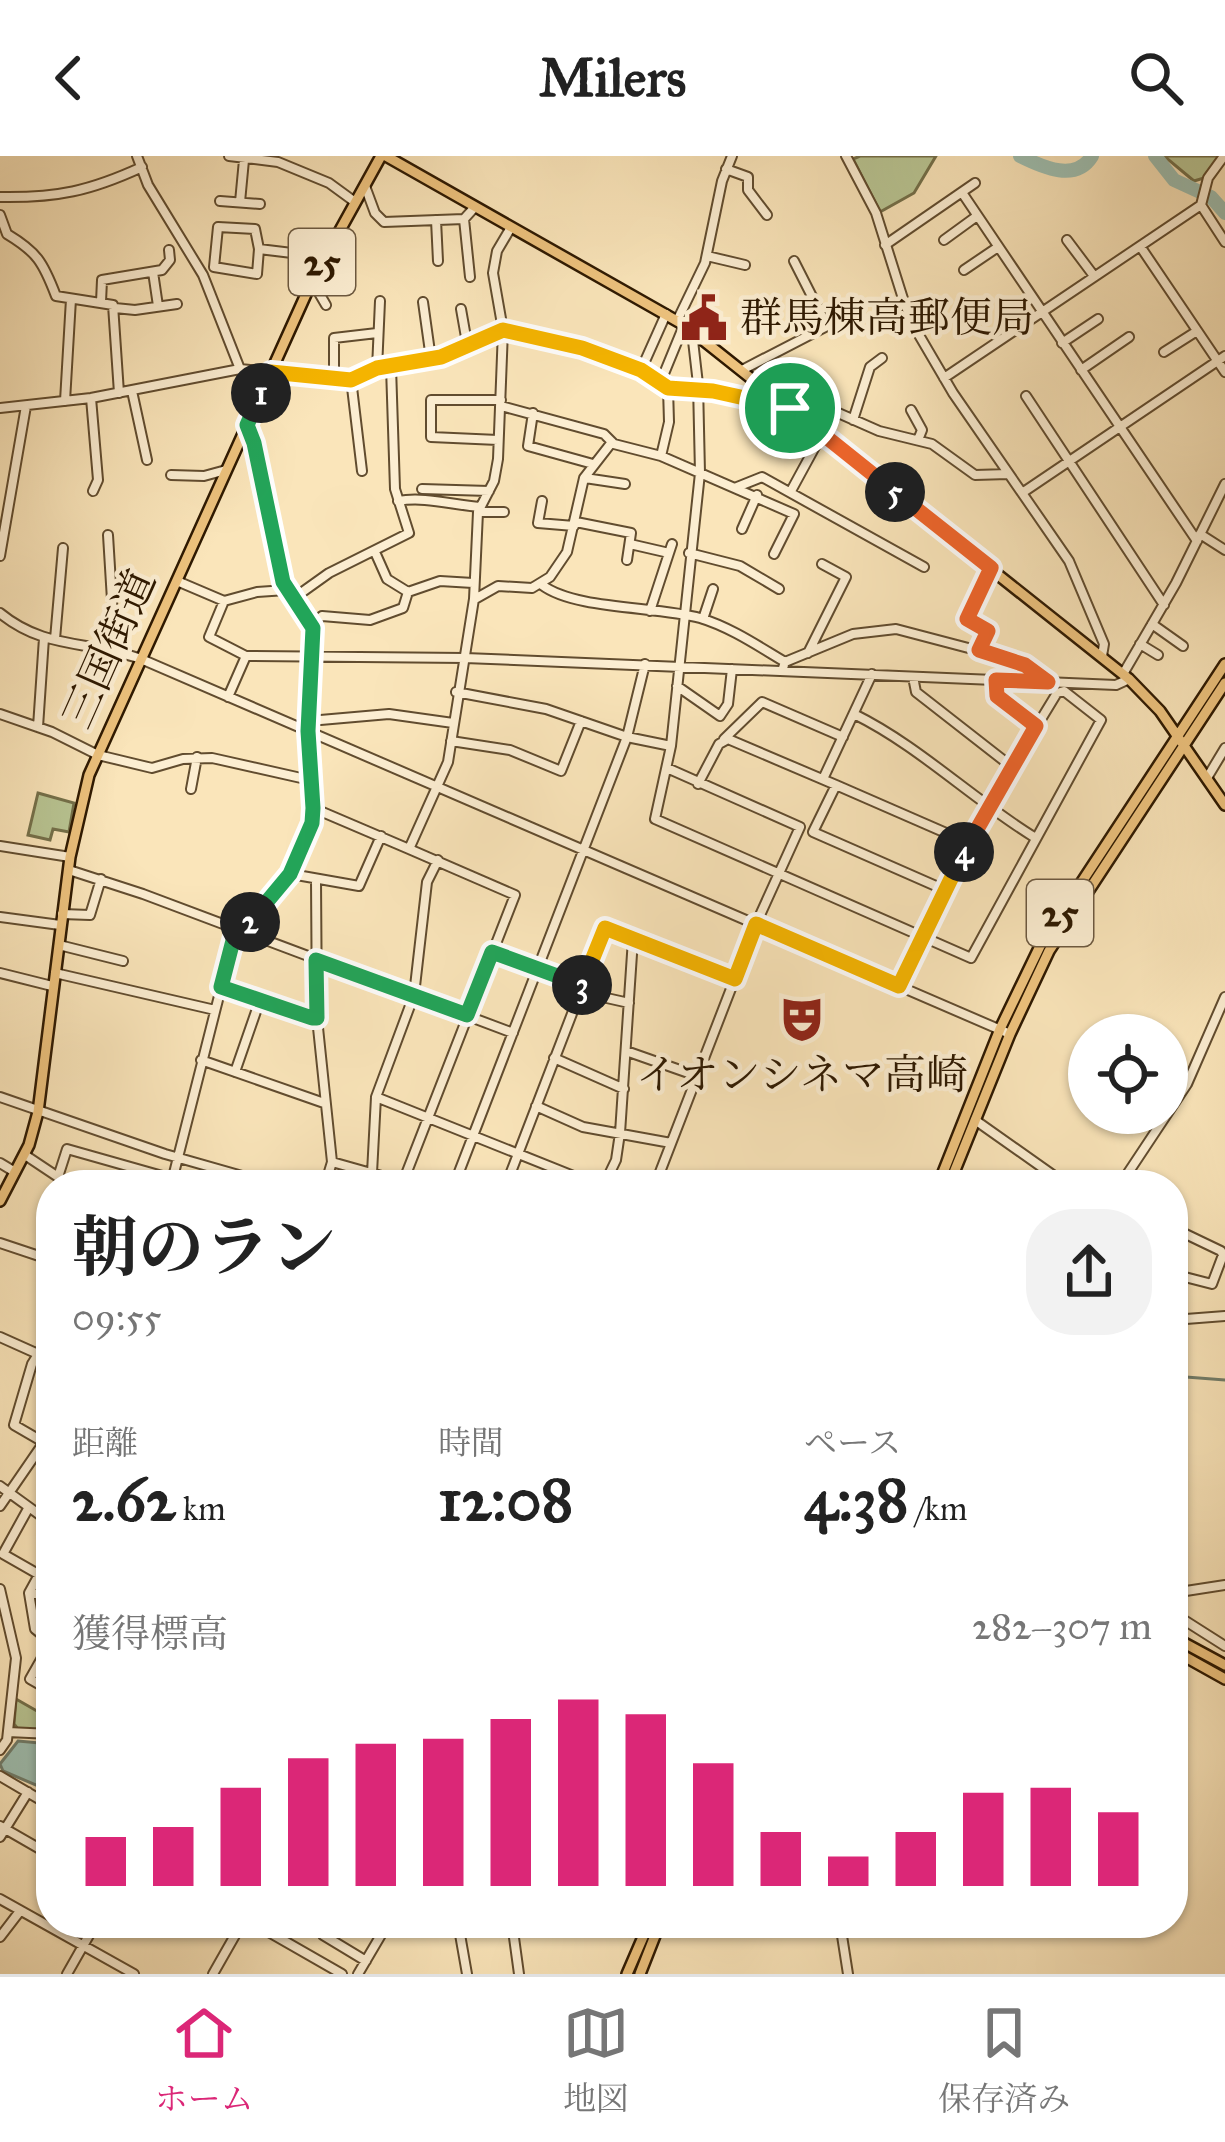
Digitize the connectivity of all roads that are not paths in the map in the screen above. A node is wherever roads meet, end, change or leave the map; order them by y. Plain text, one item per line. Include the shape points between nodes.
1 (137, 156) edge
2 (229, 156) edge
3 (383, 156) edge
4 (732, 156) edge
5 (846, 156) edge
6 (1224, 156) edge
7 (279, 159) edge
8 (244, 160) junction
9 (142, 167) junction
10 (726, 170) junction
11 (975, 183) dead end
12 (364, 185) junction
13 (963, 194) junction
14 (0, 197) edge
15 (220, 201) dead end
16 (240, 202) junction
17 (355, 202) junction
18 (1202, 203) junction
19 (260, 204) dead end
20 (474, 208) junction
21 (0, 215) edge
22 (767, 215) dead end
23 (977, 215) junction
24 (464, 219) junction
25 (436, 220) junction
26 (510, 229) junction
27 (944, 240) dead end
28 (1067, 240) dead end
29 (1225, 242) edge
30 (885, 245) junction
31 (1140, 246) junction
32 (998, 247) junction
33 (259, 249) junction
34 (169, 250) dead end
35 (325, 256) junction
36 (707, 256) junction
37 (438, 261) dead end
38 (794, 261) dead end
39 (745, 265) dead end
40 (964, 270) dead end
41 (153, 272) junction
42 (1094, 276) junction
43 (470, 277) dead end
44 (312, 281) junction
45 (71, 299) junction
46 (380, 301) dead end
47 (101, 302) junction
48 (423, 302) dead end
49 (177, 304) dead end
50 (326, 304) dead end
51 (158, 307) junction
52 (115, 308) junction
53 (461, 309) dead end
54 (860, 309) dead end
55 (1042, 312) junction
56 (666, 314) junction
57 (1098, 319) dead end
58 (684, 325) junction
59 (827, 326) junction
60 (503, 330) junction
61 (1197, 331) junction
62 (377, 333) junction
63 (1129, 337) dead end
64 (467, 343) junction
65 (1063, 343) junction
66 (1164, 352) dead end
67 (882, 358) dead end
68 (1221, 358) edge
69 (431, 359) junction
70 (391, 367) junction
71 (377, 368) junction
72 (240, 369) junction
73 (641, 370) junction
74 (742, 370) junction
75 (1081, 370) junction
76 (271, 372) junction
77 (1225, 372) edge
78 (334, 376) junction
79 (944, 378) junction
80 (351, 380) junction
81 (664, 384) junction
82 (132, 391) junction
83 (698, 392) junction
84 (119, 393) junction
85 (1025, 396) dead end
86 (91, 398) junction
87 (65, 401) junction
88 (501, 403) junction
89 (26, 406) junction
90 (790, 408) junction
91 (0, 409) edge
92 (911, 410) dead end
93 (533, 413) junction
94 (853, 420) junction
95 (247, 425) junction
96 (1120, 427) junction
97 (822, 434) junction
98 (498, 440) junction
99 (917, 441) junction
100 (612, 442) junction
101 (662, 456) junction
102 (147, 460) dead end
103 (1069, 461) junction
104 (594, 464) junction
105 (227, 469) junction
106 (362, 471) dead end
107 (700, 473) junction
108 (171, 475) dead end
109 (1007, 475) junction
110 (584, 478) junction
111 (625, 484) dead end
112 (1225, 484) edge
113 (737, 487) junction
114 (422, 489) dead end
115 (93, 491) dead end
116 (489, 491) junction
117 (791, 491) junction
118 (1022, 494) junction
119 (757, 495) junction
120 (1222, 497) edge
121 (398, 501) junction
122 (542, 501) dead end
123 (479, 510) junction
124 (504, 512) dead end
125 (1211, 512) junction
126 (618, 515) dead end
127 (1225, 520) edge
128 (575, 524) junction
129 (615, 530) junction
130 (742, 530) dead end
131 (107, 535) dead end
132 (1198, 538) junction
133 (630, 544) junction
134 (63, 548) dead end
135 (1225, 550) edge
136 (375, 552) junction
137 (689, 553) junction
138 (775, 554) dead end
139 (0, 556) edge
140 (627, 560) dead end
141 (822, 563) dead end
142 (924, 567) dead end
143 (991, 568) junction
144 (176, 581) junction
145 (473, 584) junction
146 (542, 585) junction
147 (713, 589) dead end
148 (779, 589) dead end
149 (408, 592) junction
150 (290, 594) junction
151 (474, 599) junction
152 (224, 601) junction
153 (1164, 605) junction
154 (650, 611) junction
155 (0, 613) edge
156 (682, 614) junction
157 (704, 619) junction
158 (312, 624) junction
159 (1152, 624) junction
160 (50, 639) junction
161 (1140, 644) junction
162 (1184, 646) dead end
163 (115, 650) junction
164 (979, 650) junction
165 (807, 655) junction
166 (1158, 655) dead end
167 (246, 656) junction
168 (312, 656) junction
169 (1102, 656) junction
170 (465, 658) junction
171 (141, 659) junction
172 (645, 664) junction
173 (1225, 664) edge
174 (679, 666) junction
175 (783, 666) junction
176 (732, 669) junction
177 (872, 674) junction
178 (914, 677) junction
179 (1126, 677) junction
180 (996, 680) junction
181 (1048, 682) junction
182 (1225, 683) edge
183 (677, 686) junction
184 (456, 692) junction
185 (229, 697) junction
186 (0, 714) edge
187 (854, 714) junction
188 (581, 721) junction
189 (453, 723) junction
190 (308, 726) junction
191 (1036, 726) junction
192 (38, 727) junction
193 (1176, 735) junction
194 (627, 737) junction
195 (843, 737) junction
196 (723, 740) junction
197 (451, 741) junction
198 (671, 746) junction
199 (1185, 746) junction
200 (1225, 748) edge
201 (98, 755) junction
202 (197, 757) junction
203 (1012, 766) junction
204 (667, 768) junction
205 (1207, 778) junction
206 (824, 779) junction
207 (310, 780) junction
208 (698, 784) junction
209 (836, 785) junction
210 (437, 787) junction
211 (190, 789) dead end
212 (1225, 805) edge
213 (313, 808) junction
214 (987, 808) junction
215 (381, 836) junction
216 (1034, 837) junction
217 (969, 843) junction
218 (0, 846) edge
219 (409, 848) junction
220 (583, 849) junction
221 (70, 857) junction
222 (438, 860) junction
223 (69, 870) junction
224 (290, 874) junction
225 (778, 874) junction
226 (101, 879) junction
227 (316, 880) junction
228 (945, 890) junction
229 (0, 917) edge
230 (61, 920) junction
231 (756, 924) junction
232 (239, 930) junction
233 (923, 936) junction
234 (633, 939) junction
235 (57, 944) junction
236 (492, 952) junction
237 (316, 960) junction
238 (123, 961) dead end
239 (537, 970) junction
240 (54, 972) junction
241 (0, 973) edge
242 (735, 979) junction
243 (52, 986) junction
244 (899, 986) junction
245 (221, 987) junction
246 (581, 990) junction
247 (414, 995) junction
248 (1225, 997) edge
249 (260, 1000) junction
250 (629, 1003) junction
251 (215, 1010) junction
252 (467, 1015) junction
253 (317, 1018) junction
254 (1005, 1031) junction
255 (513, 1034) junction
256 (626, 1051) junction
257 (554, 1058) junction
258 (202, 1060) junction
259 (235, 1072) junction
260 (697, 1076) junction
261 (624, 1089) junction
262 (0, 1097) edge
263 (376, 1097) junction
264 (324, 1103) junction
265 (536, 1106) junction
266 (38, 1112) junction
267 (426, 1117) junction
268 (975, 1120) junction
269 (620, 1133) junction
270 (473, 1134) junction
271 (671, 1143) junction
272 (519, 1151) junction
273 (25, 1155) junction
274 (177, 1157) junction
275 (192, 1161) junction
276 (332, 1162) junction
277 (0, 1163) edge
278 (48, 1170) edge
279 (60, 1170) edge
280 (134, 1170) edge
281 (174, 1170) edge
282 (215, 1170) edge
283 (223, 1170) edge
284 (330, 1170) edge
285 (361, 1170) edge
286 (372, 1170) edge
287 (407, 1170) edge
288 (460, 1170) edge
289 (512, 1170) edge
290 (564, 1170) edge
291 (610, 1170) edge
292 (661, 1170) edge
293 (945, 1170) edge
294 (955, 1170) edge
295 (1046, 1170) edge
296 (1130, 1170) edge
297 (16, 1172) junction
298 (0, 1202) edge
299 (1188, 1235) edge
300 (0, 1243) edge
301 (36, 1255) edge
302 (1188, 1278) edge
303 (1225, 1316) edge
304 (1188, 1319) edge
305 (0, 1337) edge
306 (36, 1353) edge
307 (36, 1360) edge
308 (36, 1438) edge
309 (36, 1456) edge
310 (0, 1486) edge
311 (10, 1493) junction
312 (0, 1506) edge
313 (29, 1508) junction
314 (36, 1513) edge
315 (36, 1573) edge
316 (36, 1578) edge
317 (1225, 1585) edge
318 (0, 1589) edge
319 (1188, 1591) edge
320 (29, 1594) junction
321 (36, 1595) edge
322 (1188, 1623) edge
323 (36, 1630) edge
324 (1188, 1645) edge
325 (1225, 1646) edge
326 (1188, 1658) edge
327 (1225, 1665) edge
328 (1225, 1679) edge
329 (8, 1732) junction
330 (36, 1733) edge
331 (0, 1750) edge
332 (0, 1776) edge
333 (28, 1792) junction
334 (36, 1797) edge
335 (2, 1831) edge
336 (36, 1848) edge
337 (0, 1899) edge
338 (20, 1911) junction
339 (36, 1920) edge
340 (0, 1937) edge
341 (71, 1938) edge
342 (88, 1938) edge
343 (233, 1938) edge
344 (280, 1938) edge
345 (328, 1938) edge
346 (378, 1938) edge
347 (461, 1938) edge
348 (514, 1938) edge
349 (643, 1938) edge
350 (654, 1938) edge
351 (842, 1938) edge
352 (84, 1945) junction
353 (366, 1960) junction
354 (68, 1974) edge
355 (134, 1974) edge
356 (213, 1974) edge
357 (342, 1974) edge
358 (358, 1974) edge
359 (467, 1974) edge
360 (519, 1974) edge
361 (627, 1974) edge
362 (640, 1974) edge
363 (848, 1974) edge

1 - 9 street
2 - 8 street
3 - 12 main road, 三国街道 / 25
3 - 20 main road
4 - 10 street
5 - 30 street
6 - 18 street
7 - 8 street
7 - 17 street
8 - 16 street
9 - 14 street via 57,197
9 - 72 street via 203,274
10 - 22 street via 748,177
10 - 36 street
11 - 13 street
12 - 17 main road, 三国街道 / 25
12 - 25 street via 384,222
13 - 23 street
13 - 30 street
15 - 16 street
16 - 19 street
17 - 35 main road, 三国街道 / 25
18 - 29 street
18 - 31 street
20 - 24 street
20 - 26 main road
21 - 45 street via 7,234 38,257 56,296
23 - 27 street
23 - 32 street
24 - 25 street
24 - 43 street
25 - 37 street
26 - 56 main road
26 - 60 street via 493,273
28 - 42 street
30 - 79 street via 905,305
31 - 42 street
31 - 61 street
32 - 40 street
32 - 55 street
33 - 33 street via 257,274 214,267 218,226 256,229
33 - 35 street
34 - 41 street via 170,260
35 - 44 main road, 三国街道 / 25
36 - 39 street
36 - 58 street
38 - 59 street
41 - 47 street via 102,280
41 - 51 street
42 - 55 street
44 - 50 street
44 - 76 main road, 三国街道 / 25
45 - 47 street
45 - 87 street
46 - 62 street
47 - 52 street
48 - 69 street
49 - 51 street
51 - 52 street
52 - 84 street
53 - 64 street
54 - 59 street
55 - 65 street
55 - 79 street
56 - 58 main road
56 - 73 street
57 - 65 street
58 - 74 main road
58 - 81 street
58 - 83 street
59 - 74 street
60 - 64 street
60 - 73 street
60 - 88 street
61 - 66 street
61 - 68 street
62 - 71 street
62 - 78 street via 334,338
63 - 75 street
64 - 69 street
65 - 75 street
67 - 94 street via 870,367
68 - 77 street
68 - 96 street
69 - 70 street
70 - 71 street
70 - 121 street
71 - 80 street
72 - 76 street
72 - 82 street
73 - 81 street
74 - 90 main road
75 - 96 street
76 - 78 street
76 - 95 main road, 三国街道 / 25
78 - 80 street
79 - 109 street
80 - 106 street
81 - 83 street
81 - 101 street via 669,422
82 - 84 street
82 - 102 street
83 - 90 street
83 - 107 street
84 - 86 street
85 - 103 street
86 - 87 street
86 - 115 street
87 - 89 street
88 - 93 street
88 - 98 street
88 - 98 street via 430,400 431,437
89 - 91 street
89 - 139 street
90 - 94 street via 809,405
90 - 97 main road
92 - 99 street via 922,430
93 - 100 street
93 - 104 street via 528,446
94 - 99 street
95 - 105 main road, 三国街道 / 25
95 - 150 street
96 - 103 street
96 - 132 street
97 - 117 street
97 - 143 main road
98 - 116 street
99 - 109 street via 975,475
100 - 101 street
100 - 104 street
101 - 107 street
103 - 118 street
103 - 153 street
104 - 110 street
105 - 108 street
105 - 144 main road, 三国街道 / 25
107 - 113 street
107 - 137 street
109 - 118 street
110 - 111 street
110 - 128 street
112 - 120 street
113 - 117 street via 762,477
113 - 119 street
114 - 116 street
116 - 123 street
117 - 142 street
118 - 169 street via 1075,573
119 - 130 street
119 - 138 street via 794,514
120 - 125 street
121 - 123 street via 419,497
121 - 136 street via 409,533
122 - 128 street via 538,523
123 - 124 street
123 - 145 street
125 - 127 street
125 - 132 street
126 - 129 street
128 - 129 street
128 - 146 street via 567,552
129 - 133 street via 632,533
131 - 163 street
132 - 135 street
132 - 153 street
133 - 140 street
133 - 154 street via 671,548
134 - 160 street
136 - 149 street via 387,579
136 - 150 street
137 - 148 street via 740,566
137 - 156 street
141 - 165 street via 846,577
143 - 164 street via 967,619 988,631
143 - 169 main road
144 - 152 street
144 - 171 main road, 三国街道 / 25
145 - 149 street via 440,581
145 - 151 street
146 - 151 street via 498,586
146 - 154 street
147 - 157 street
149 - 158 street via 403,608 370,620 322,616
150 - 152 street
150 - 158 street
151 - 170 street
152 - 167 street via 209,638
153 - 159 street
154 - 156 street
155 - 160 street
156 - 157 street
156 - 174 street
157 - 175 street
158 - 168 street
159 - 161 street
159 - 162 street
160 - 163 street
160 - 192 street
161 - 166 street
161 - 179 street
163 - 171 street
164 - 165 street via 884,629
164 - 181 street
165 - 175 street
167 - 168 street
167 - 185 street
168 - 170 street
168 - 190 street
169 - 179 main road
170 - 172 street
170 - 184 street
171 - 185 street
171 - 201 main road, 三国街道 / 25
172 - 174 street
172 - 194 street
173 - 193 main road, 25
174 - 176 street
174 - 183 street
175 - 176 street
175 - 177 street
176 - 183 street via 720,716
177 - 178 street
177 - 187 street
178 - 180 street
178 - 203 street via 916,692
179 - 181 street via 1117,685
179 - 193 main road
180 - 181 street
180 - 191 street via 997,696
182 - 199 main road, 25
183 - 198 street
184 - 188 street
184 - 189 street
185 - 190 street
186 - 192 street
187 - 195 street
187 - 214 street
188 - 194 street
188 - 197 street via 561,770 510,750
189 - 190 street via 401,714
189 - 197 street
190 - 207 street
190 - 210 street
191 - 203 street
191 - 216 street via 1064,691 1101,720
192 - 201 street
193 - 199 main road
193 - 254 main road, 25 via 1052,924
194 - 198 street
194 - 220 street
195 - 196 street via 762,702
195 - 206 street
196 - 206 street
196 - 208 street
197 - 210 street
198 - 204 street
199 - 205 main road
199 - 254 main road, 25 via 1073,910
200 - 205 street
201 - 202 street via 160,769
201 - 221 main road, 三国街道 / 25
202 - 207 street
202 - 211 street
203 - 214 street
204 - 208 street
204 - 225 street via 656,819
205 - 212 main road
206 - 209 street
207 - 213 street
208 - 225 street via 800,827
209 - 217 street
209 - 228 street via 813,832
210 - 219 street
210 - 220 street
213 - 215 street
213 - 224 street
214 - 216 street
214 - 217 street
215 - 219 street
215 - 227 street via 359,886
216 - 233 street via 970,958
217 - 228 street
218 - 221 street
219 - 222 street
220 - 231 street
220 - 239 street
221 - 223 main road, 三国街道 / 25
222 - 236 street via 514,892
222 - 247 street via 427,882
223 - 226 street
223 - 230 main road, 三国街道 / 25
224 - 227 street
224 - 232 street
225 - 231 street
225 - 233 street
226 - 230 street via 90,915
226 - 232 street
227 - 237 street
228 - 233 street
229 - 230 street
230 - 235 main road, 三国街道 / 25
231 - 242 street
231 - 244 street
232 - 237 street
232 - 245 street
233 - 244 street
234 - 242 street
234 - 246 street via 605,928
234 - 250 street
235 - 238 street
235 - 240 main road, 三国街道 / 25
236 - 239 street
236 - 252 street
237 - 247 street
237 - 253 street
239 - 246 street
239 - 255 street
240 - 243 main road, 三国街道 / 25
240 - 251 street
241 - 243 street
242 - 260 street
243 - 266 main road, 三国街道 / 25
244 - 254 street
245 - 249 street
245 - 251 street
246 - 250 street
246 - 257 street
247 - 252 street
247 - 263 street
248 - 296 street via 1187,1084
249 - 253 street
249 - 259 street
250 - 256 street
251 - 258 street
252 - 255 street
252 - 267 street
253 - 264 street
254 - 268 main road, 25
254 - 293 main road, 25
255 - 270 street
256 - 260 street
256 - 261 street
257 - 261 street
257 - 265 street
258 - 259 street
258 - 274 street
259 - 264 street
260 - 271 street
261 - 269 street
262 - 266 street
263 - 267 street
263 - 286 street
264 - 276 street
265 - 269 street
265 - 272 street
266 - 273 main road, 三国街道 / 25
266 - 274 street
267 - 270 street
267 - 287 street
268 - 294 main road, 25
268 - 295 street
269 - 271 street
269 - 291 street
270 - 272 street
270 - 288 street
271 - 292 street
272 - 289 street
272 - 290 street
273 - 278 street
273 - 297 main road, 三国街道 / 25
274 - 275 street
274 - 281 street
275 - 282 street
275 - 283 street
276 - 284 street
276 - 285 street
277 - 297 street
279 - 280 street via 67,1149
297 - 298 main road, 三国街道 / 25
299 - 302 street via 1223,1255 1212,1284
300 - 301 street
303 - 304 street
305 - 306 street
307 - 308 street via 14,1425
309 - 311 street
310 - 311 street
311 - 312 street
311 - 313 street
313 - 314 street
313 - 315 street via 3,1554
316 - 320 street
317 - 319 street
318 - 329 street via 16,1658
320 - 321 street
320 - 323 street
322 - 325 street
324 - 327 main road
326 - 328 main road
329 - 330 street
329 - 331 street
332 - 333 street
333 - 334 street
333 - 335 street
335 - 336 street
337 - 338 street
338 - 339 street
338 - 340 street
341 - 352 street
342 - 352 street
343 - 356 street
344 - 357 street
345 - 353 street
346 - 353 street
347 - 359 street
348 - 360 street
349 - 361 main road
350 - 362 main road
351 - 363 street
352 - 354 street
352 - 355 street
353 - 358 street

